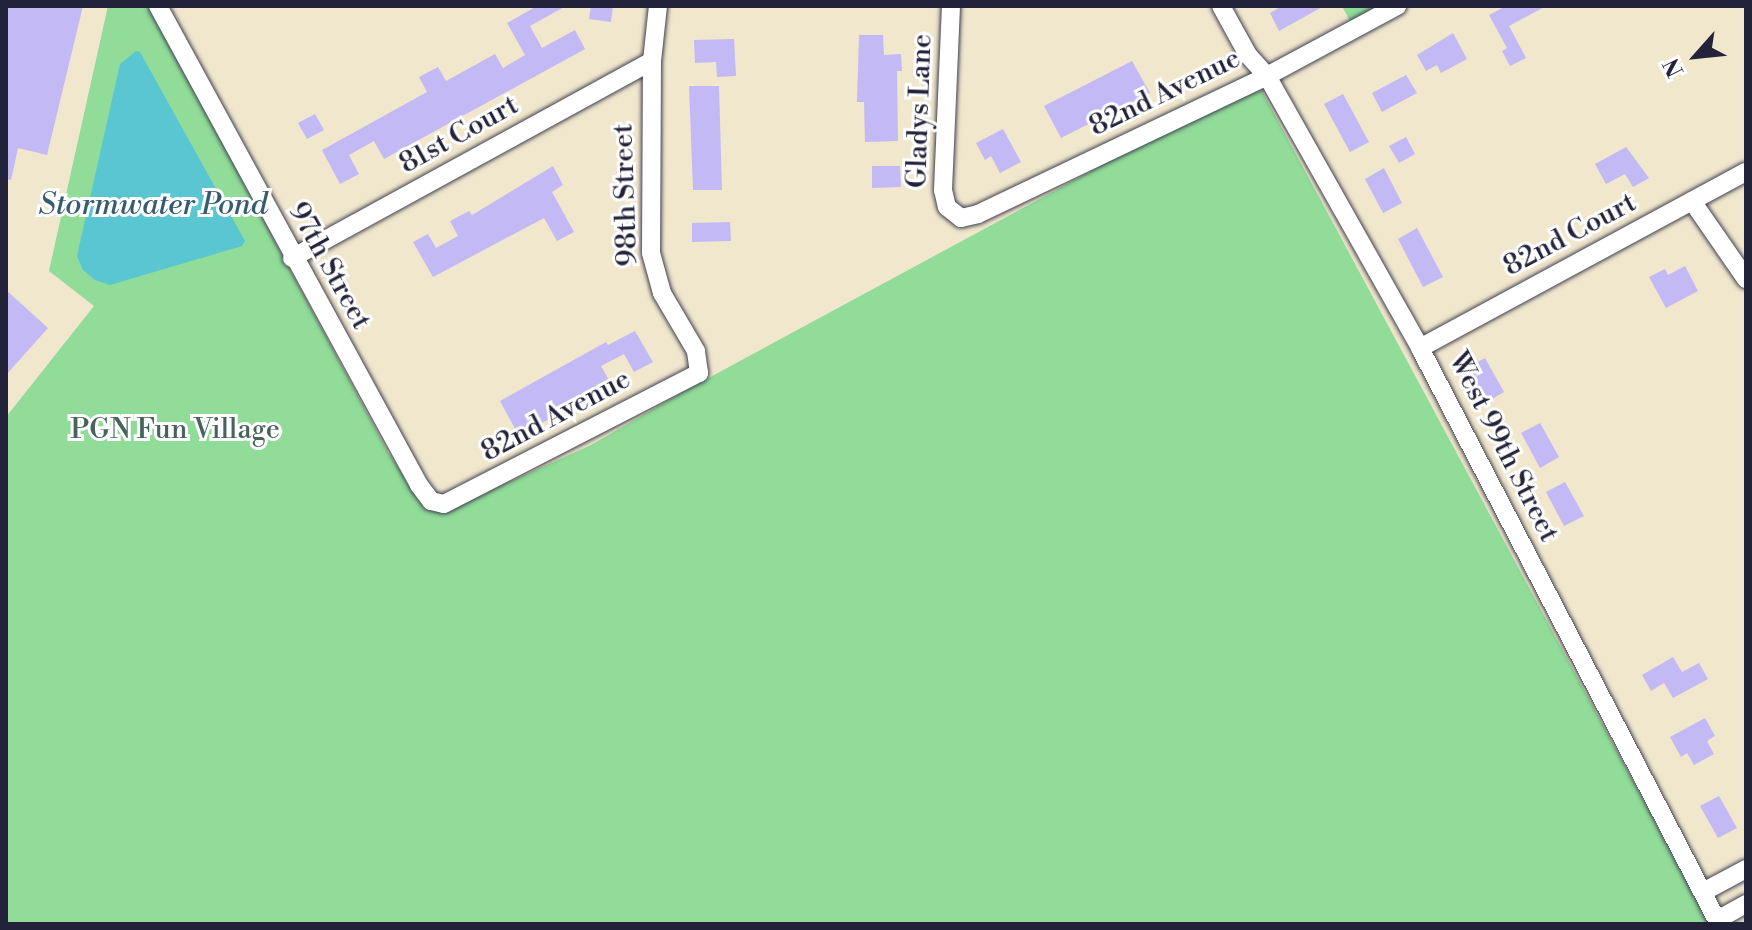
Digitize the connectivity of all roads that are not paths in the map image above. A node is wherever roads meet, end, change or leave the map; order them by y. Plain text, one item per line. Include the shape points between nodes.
1 (158, 6) edge
2 (658, 6) edge
3 (951, 6) edge
4 (1221, 6) edge
5 (1397, 6) edge
6 (652, 61) junction
7 (1267, 76) junction
8 (1746, 172) edge
9 (1692, 201) junction
10 (954, 215) joint
11 (292, 258) junction
12 (1746, 279) edge
13 (1420, 348) junction
14 (699, 373) joint
15 (438, 503) joint
16 (1746, 869) edge
17 (1703, 892) junction
18 (1746, 904) edge
19 (1718, 922) edge

1 - 11 street, 97th Street
2 - 6 street, 98th Street
3 - 10 street, Gladys Lane via 943,190
4 - 7 street, West 99th Street via 1248,55
5 - 7 street, 82nd Avenue
6 - 11 street, 81st Court
6 - 14 street, 98th Street via 651,253 662,293 696,351
7 - 10 street, 82nd Avenue via 978,214
7 - 13 street, West 99th Street
8 - 9 street, 82nd Court
9 - 12 street
9 - 13 street, 82nd Court
11 - 15 street, 97th Street via 419,485
13 - 17 street, West 99th Street
14 - 15 street, 82nd Avenue via 458,500
16 - 17 street
17 - 19 street, West 99th Street
18 - 19 street

